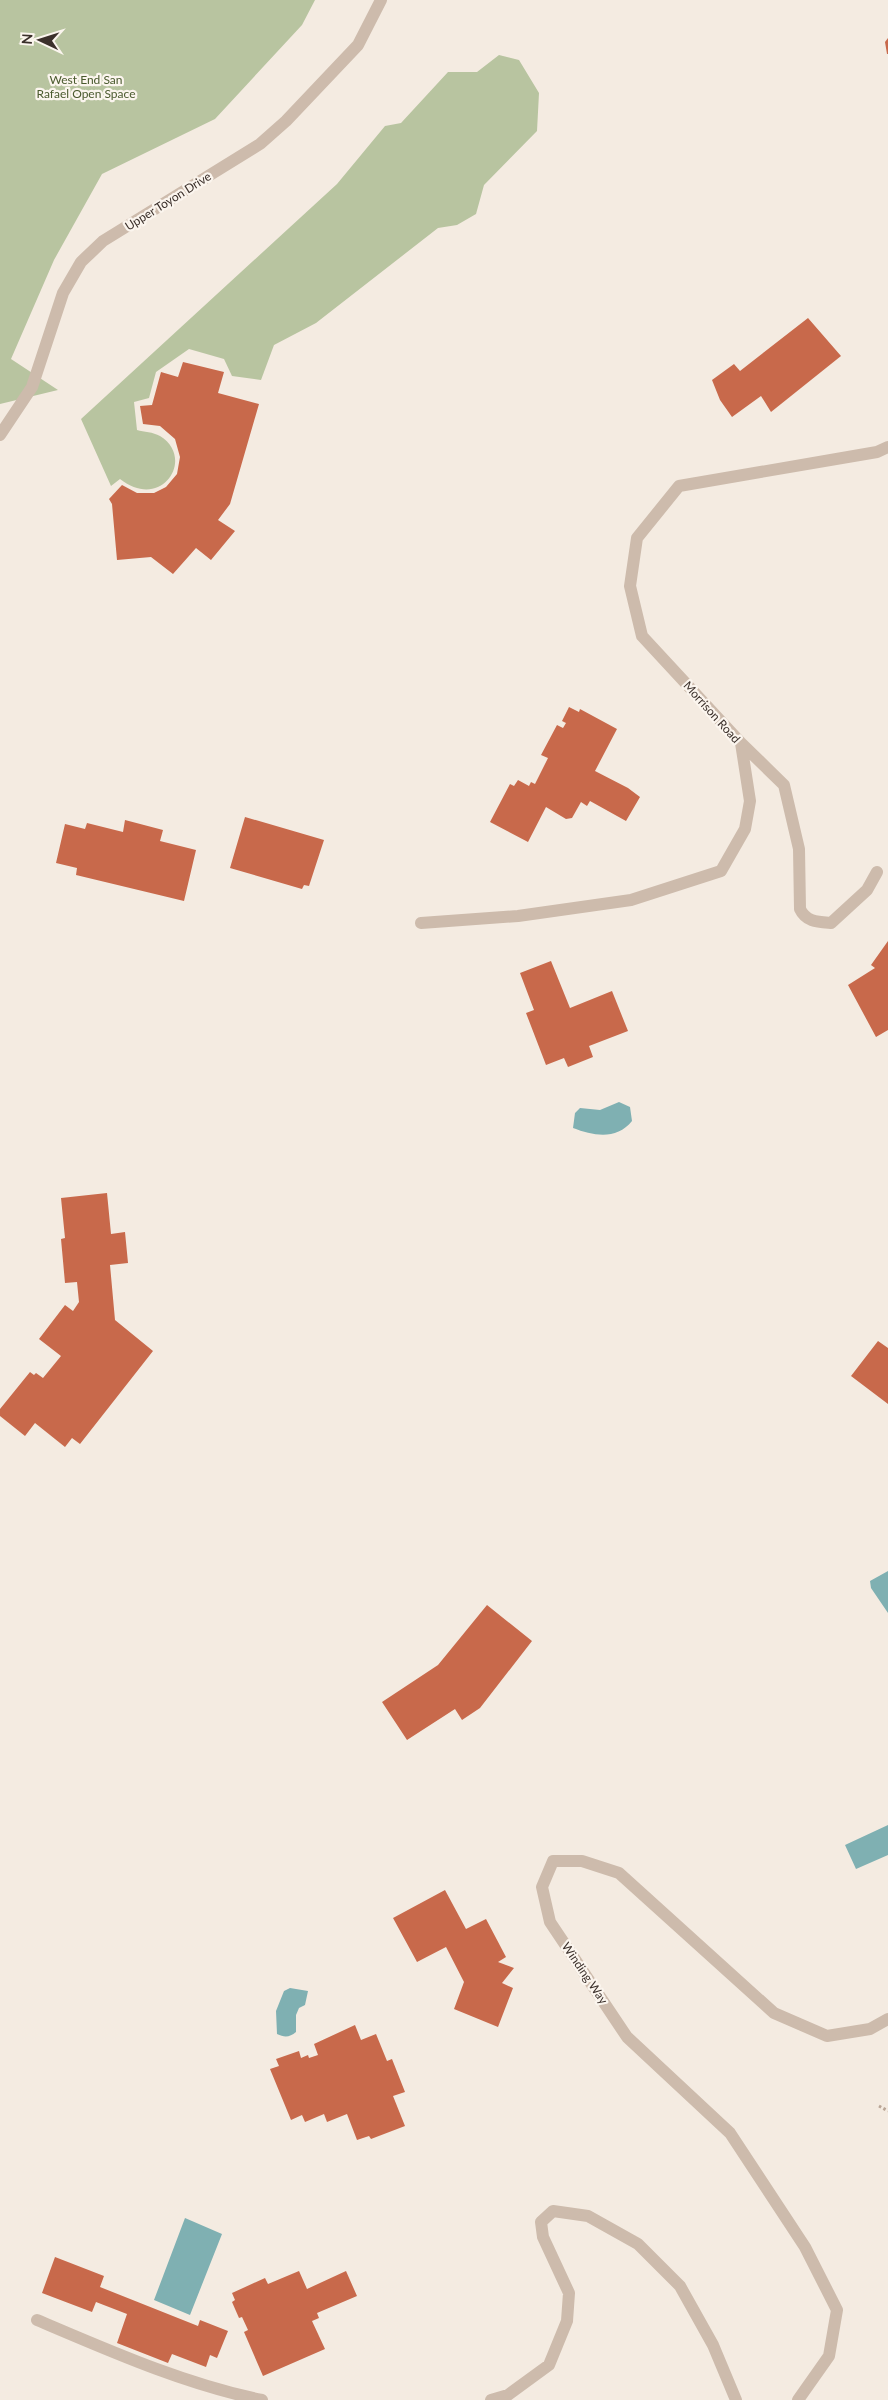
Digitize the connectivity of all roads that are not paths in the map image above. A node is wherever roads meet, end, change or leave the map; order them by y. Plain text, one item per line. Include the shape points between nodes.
1 (381, 0) edge
2 (0, 435) edge
3 (888, 447) edge
4 (741, 743) junction
5 (877, 872) dead end
6 (421, 923) dead end
7 (888, 2019) edge
8 (37, 2320) dead end
9 (262, 2400) edge
10 (491, 2400) edge
11 (736, 2400) edge
12 (798, 2400) edge

1 - 2 street, Upper Toyon Drive via 358,45 260,144 102,241 81,262 64,293 32,387
3 - 4 street, Morrison Road via 878,452 679,486 637,538 630,586 642,636
4 - 5 street via 784,785 799,849 800,909 803,916 815,922 831,922 867,890
4 - 6 street, Morrison Road via 750,801 745,829 721,871 631,900 518,916
7 - 12 street, Winding Way via 870,2029 827,2036 774,2013 620,1873 582,1861 553,1861 542,1887 550,1922 627,2037 730,2133 806,2247 837,2310 829,2356
8 - 9 street via 174,2375 227,2393
10 - 11 street via 508,2395 549,2365 567,2321 569,2293 543,2237 540,2222 554,2210 588,2216 638,2244 680,2286 713,2345

